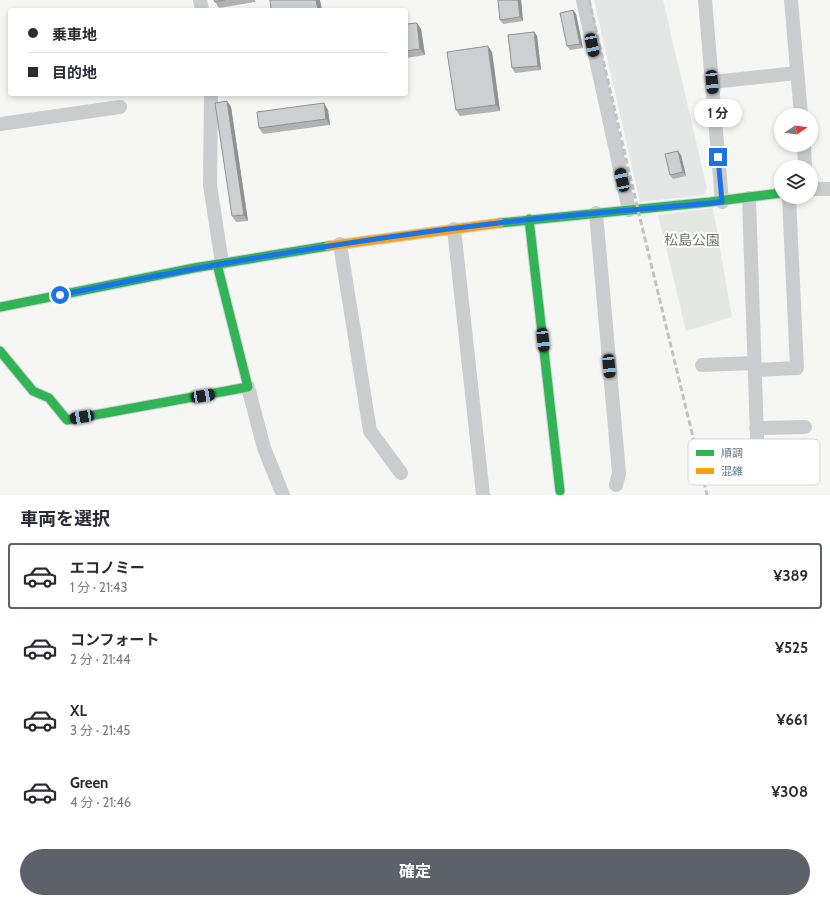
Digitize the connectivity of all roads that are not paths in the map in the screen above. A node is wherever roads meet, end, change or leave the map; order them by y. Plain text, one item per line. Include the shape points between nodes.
1 (583, 0) edge
2 (706, 0) edge
3 (791, 0) edge
4 (797, 73) junction
5 (712, 82) junction
6 (211, 96) edge
7 (120, 107) dead end
8 (800, 108) edge
9 (0, 124) edge
10 (818, 189) edge
11 (830, 189) edge
12 (774, 194) edge
13 (749, 198) junction
14 (722, 202) junction
15 (789, 204) edge
16 (628, 210) junction
17 (596, 213) junction
18 (529, 220) junction
19 (454, 229) junction
20 (340, 244) junction
21 (220, 263) junction
22 (0, 307) edge
23 (0, 351) edge
24 (702, 365) dead end
25 (754, 367) junction
26 (248, 388) junction
27 (805, 427) dead end
28 (756, 428) junction
29 (757, 439) edge
30 (400, 473) dead end
31 (616, 485) dead end
32 (560, 491) dead end
33 (283, 495) edge
34 (483, 495) edge

1 - 16 street
2 - 5 street
3 - 4 street
4 - 5 street
4 - 8 street
5 - 14 street
6 - 21 street via 210,185
7 - 9 street
10 - 11 street
12 - 13 street
13 - 14 street
13 - 25 street
14 - 16 street
15 - 25 street via 797,368
16 - 17 street
17 - 18 street
17 - 31 street via 619,473
18 - 19 street
18 - 32 street
19 - 20 street
19 - 34 street
20 - 21 street
20 - 30 street via 370,431
21 - 22 street
21 - 26 street via 225,299
23 - 26 street via 33,391 49,398 67,420
24 - 25 street
25 - 28 street
26 - 33 street via 264,448
27 - 28 street
28 - 29 street

